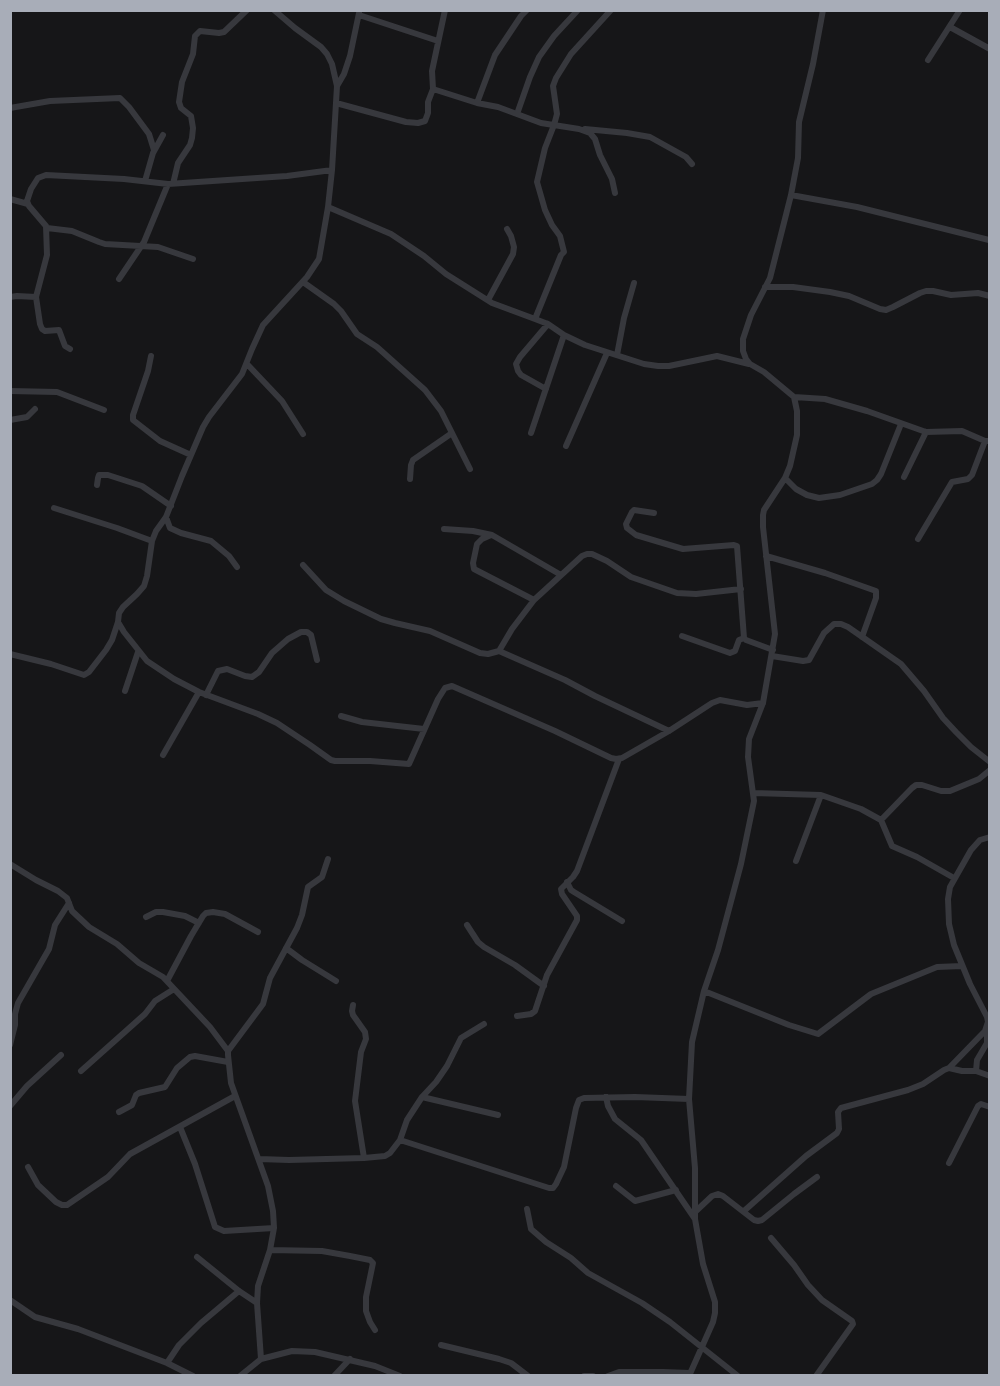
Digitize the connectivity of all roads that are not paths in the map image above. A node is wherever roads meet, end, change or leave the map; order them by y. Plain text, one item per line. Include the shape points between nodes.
1 (247, 10) edge
2 (274, 10) edge
3 (445, 10) edge
4 (527, 10) edge
5 (578, 10) edge
6 (611, 10) edge
7 (823, 10) edge
8 (960, 10) edge
9 (360, 13) edge
10 (950, 27) junction
11 (438, 41) junction
12 (990, 49) edge
13 (928, 60) dead end
14 (337, 86) junction
15 (432, 89) junction
16 (336, 103) junction
17 (477, 103) junction
18 (10, 108) edge
19 (518, 114) junction
20 (555, 125) junction
21 (579, 129) junction
22 (163, 135) dead end
23 (154, 150) junction
24 (692, 164) dead end
25 (332, 170) junction
26 (145, 181) junction
27 (171, 184) junction
28 (615, 193) dead end
29 (791, 195) junction
30 (10, 199) edge
31 (28, 204) junction
32 (328, 207) junction
33 (46, 228) junction
34 (507, 230) dead end
35 (989, 240) edge
36 (142, 246) junction
37 (193, 259) dead end
38 (119, 279) dead end
39 (303, 282) junction
40 (634, 283) dead end
41 (765, 287) junction
42 (990, 296) edge
43 (10, 297) edge
44 (36, 297) junction
45 (488, 300) junction
46 (536, 319) junction
47 (548, 324) junction
48 (564, 335) junction
49 (70, 349) dead end
50 (607, 353) junction
51 (617, 355) junction
52 (151, 356) dead end
53 (247, 364) junction
54 (750, 364) junction
55 (546, 388) junction
56 (10, 391) edge
57 (794, 397) junction
58 (35, 409) dead end
59 (104, 410) dead end
60 (10, 420) edge
61 (901, 424) junction
62 (926, 432) junction
63 (452, 433) junction
64 (531, 433) dead end
65 (303, 434) dead end
66 (987, 441) edge
67 (566, 446) dead end
68 (191, 455) junction
69 (470, 469) dead end
70 (904, 477) dead end
71 (785, 478) junction
72 (410, 480) dead end
73 (97, 485) dead end
74 (171, 506) junction
75 (54, 508) dead end
76 (654, 513) dead end
77 (166, 517) junction
78 (444, 529) dead end
79 (492, 535) junction
80 (918, 539) dead end
81 (152, 541) junction
82 (766, 556) junction
83 (303, 565) dead end
84 (237, 567) dead end
85 (561, 575) junction
86 (741, 589) junction
87 (534, 600) junction
88 (118, 622) junction
89 (682, 636) dead end
90 (861, 637) junction
91 (744, 638) junction
92 (499, 651) junction
93 (138, 652) junction
94 (772, 653) junction
95 (10, 654) edge
96 (317, 660) dead end
97 (125, 691) dead end
98 (199, 692) junction
99 (206, 695) junction
100 (763, 703) junction
101 (341, 716) dead end
102 (424, 729) junction
103 (669, 731) junction
104 (163, 755) dead end
105 (619, 759) junction
106 (990, 762) edge
107 (990, 770) edge
108 (753, 793) junction
109 (822, 795) junction
110 (881, 820) junction
111 (990, 837) edge
112 (328, 860) dead end
113 (796, 861) dead end
114 (10, 864) edge
115 (954, 878) junction
116 (567, 882) junction
117 (69, 903) junction
118 (146, 917) dead end
119 (622, 921) dead end
120 (199, 923) junction
121 (467, 925) dead end
122 (258, 932) dead end
123 (286, 948) junction
124 (962, 966) junction
125 (167, 981) junction
126 (336, 981) dead end
127 (544, 986) junction
128 (174, 989) junction
129 (704, 991) junction
130 (353, 1005) dead end
131 (517, 1016) dead end
132 (484, 1024) dead end
133 (987, 1026) junction
134 (988, 1044) edge
135 (10, 1045) edge
136 (228, 1051) junction
137 (61, 1055) dead end
138 (228, 1062) junction
139 (949, 1068) junction
140 (81, 1071) dead end
141 (976, 1071) junction
142 (990, 1076) edge
143 (235, 1096) junction
144 (422, 1097) junction
145 (606, 1097) junction
146 (689, 1099) junction
147 (10, 1106) edge
148 (990, 1107) edge
149 (119, 1112) dead end
150 (498, 1115) dead end
151 (180, 1127) junction
152 (400, 1140) junction
153 (364, 1158) junction
154 (259, 1159) junction
155 (950, 1163) dead end
156 (28, 1167) dead end
157 (817, 1178) dead end
158 (615, 1186) dead end
159 (676, 1190) junction
160 (527, 1209) dead end
161 (744, 1211) junction
162 (695, 1216) junction
163 (274, 1228) junction
164 (771, 1238) dead end
165 (270, 1250) junction
166 (197, 1257) dead end
167 (239, 1291) junction
168 (10, 1300) edge
169 (257, 1303) junction
170 (375, 1330) dead end
171 (441, 1345) dead end
172 (702, 1347) junction
173 (261, 1359) junction
174 (350, 1359) junction
175 (167, 1363) junction
176 (689, 1374) edge
177 (398, 1375) edge
178 (193, 1376) edge
179 (240, 1376) edge
180 (334, 1376) edge
181 (528, 1376) edge
182 (584, 1376) edge
183 (593, 1376) edge
184 (608, 1376) edge
185 (738, 1376) edge
186 (816, 1376) edge

1 - 27 street via 224,32 200,31 195,36 179,102 191,116 192,138
2 - 14 street via 327,54
3 - 11 street
4 - 17 street via 495,55
5 - 19 street via 539,57
6 - 20 street via 571,54 556,78 552,88 557,111
7 - 29 street via 799,122
8 - 10 street
9 - 11 street
9 - 14 street via 350,56
10 - 12 street
10 - 13 street
11 - 15 street
14 - 16 street
15 - 16 street via 427,118 418,123
15 - 17 street
16 - 25 street
17 - 19 street
18 - 23 street via 50,101 120,98 149,134
19 - 20 street
20 - 21 street
20 - 46 street via 537,182 544,210 564,252
21 - 24 street via 650,137
21 - 28 street via 595,139
22 - 23 street
23 - 26 street
25 - 27 street
25 - 32 street
26 - 27 street
26 - 31 street via 43,176 34,181
27 - 36 street
29 - 35 street
29 - 41 street
30 - 31 street
31 - 33 street
32 - 39 street via 319,258
32 - 45 street via 391,234
33 - 36 street via 72,231 99,242
33 - 44 street via 47,255
34 - 45 street via 513,254
36 - 37 street
36 - 38 street
39 - 53 street via 263,325
39 - 63 street via 334,304 357,334 425,390
40 - 51 street
41 - 42 street via 830,292 880,309 926,291 951,295 978,292
41 - 54 street via 743,339 743,351
43 - 44 street
44 - 49 street via 42,329 59,330
45 - 46 street
46 - 47 street
47 - 48 street
47 - 55 street via 516,364 521,375
48 - 50 street
48 - 55 street
50 - 51 street
50 - 67 street
51 - 54 street via 658,366 717,356
52 - 68 street via 133,420 160,441
53 - 65 street via 282,401
53 - 68 street via 209,417
54 - 57 street
55 - 64 street
56 - 59 street via 57,392
57 - 61 street via 825,399
57 - 71 street via 797,435
58 - 60 street via 27,417
61 - 62 street
61 - 71 street via 881,474 872,484 831,498 819,498 796,489
62 - 66 street via 962,431
62 - 70 street
63 - 69 street
63 - 72 street via 413,460
66 - 80 street via 972,475 952,482
68 - 74 street
71 - 82 street via 764,510
73 - 74 street via 99,475 108,475 142,486
74 - 77 street
75 - 81 street
76 - 86 street via 634,510 627,528 636,535 683,549 734,544
77 - 81 street
77 - 84 street via 170,528 212,541
78 - 79 street
79 - 85 street
79 - 87 street via 477,544 474,569
81 - 88 street via 144,586 123,607
82 - 90 street via 876,591
82 - 94 street via 775,634
83 - 92 street via 326,590 381,619 430,631 480,653
85 - 86 street via 582,556 592,554 631,577 676,592
85 - 87 street
86 - 91 street
87 - 92 street
88 - 93 street
88 - 95 street via 112,640 84,675
89 - 91 street via 730,653
90 - 94 street via 841,624 834,624 824,633 809,660
90 - 106 street via 901,664 943,718
91 - 94 street
92 - 103 street
93 - 97 street
93 - 98 street via 158,669
94 - 100 street
96 - 99 street via 311,635 301,632 272,653 252,677 227,669 218,671
98 - 99 street
98 - 104 street
99 - 102 street via 277,723 335,761 409,764
100 - 103 street via 747,705 720,700
100 - 108 street via 749,739
101 - 102 street
102 - 105 street via 445,688 452,686
103 - 105 street
105 - 116 street via 578,871
107 - 110 street via 950,791 916,785
108 - 109 street
108 - 129 street via 741,864
109 - 110 street
109 - 113 street
110 - 115 street via 892,846
111 - 115 street via 980,840 971,850
112 - 123 street via 322,877 308,887 302,915
114 - 117 street via 58,891
115 - 124 street via 948,899 949,924
116 - 119 street via 571,890
116 - 127 street via 561,891 578,918
117 - 125 street via 88,927
117 - 135 street via 54,927 46,956 18,1003
118 - 120 street via 163,912
120 - 122 street via 206,913 220,913
120 - 125 street
121 - 127 street via 484,947
123 - 126 street
123 - 136 street via 270,978 263,1004
124 - 129 street via 937,967 872,994 818,1034
124 - 133 street via 987,1017
125 - 128 street
127 - 131 street via 535,1011
128 - 136 street
128 - 140 street via 155,1001
129 - 146 street via 692,1042
130 - 153 street via 352,1015 366,1039 355,1101
132 - 144 street via 461,1038 447,1066
133 - 134 street
133 - 139 street
134 - 141 street via 977,1060
136 - 138 street
137 - 147 street
138 - 143 street
138 - 149 street via 190,1057 165,1087 140,1093 132,1105
139 - 141 street
139 - 161 street via 908,1090 841,1108 837,1133
141 - 142 street
143 - 151 street
143 - 154 street
144 - 150 street
144 - 152 street
145 - 146 street
145 - 152 street via 579,1100 564,1167 553,1188
145 - 159 street via 615,1119 641,1140
146 - 162 street
148 - 155 street via 978,1106
151 - 156 street via 130,1154 108,1177 67,1206 56,1202 38,1185
151 - 163 street via 215,1227 224,1231
152 - 153 street via 385,1156
153 - 154 street
154 - 163 street via 271,1196
157 - 161 street via 762,1220 754,1220
158 - 159 street via 635,1201
159 - 162 street
160 - 172 street via 531,1229 536,1234
161 - 162 street via 718,1194
162 - 172 street via 703,1264 716,1302 713,1322
163 - 165 street
164 - 186 street via 822,1300 853,1324
165 - 169 street via 258,1286
165 - 170 street via 322,1251 370,1260 373,1263 366,1311
166 - 167 street
167 - 169 street
167 - 175 street via 201,1323
168 - 175 street via 35,1317
169 - 173 street
171 - 181 street via 505,1361
172 - 176 street
172 - 185 street
173 - 174 street via 292,1351
173 - 179 street
174 - 177 street
174 - 180 street
175 - 178 street
176 - 184 street via 619,1372
182 - 183 street

